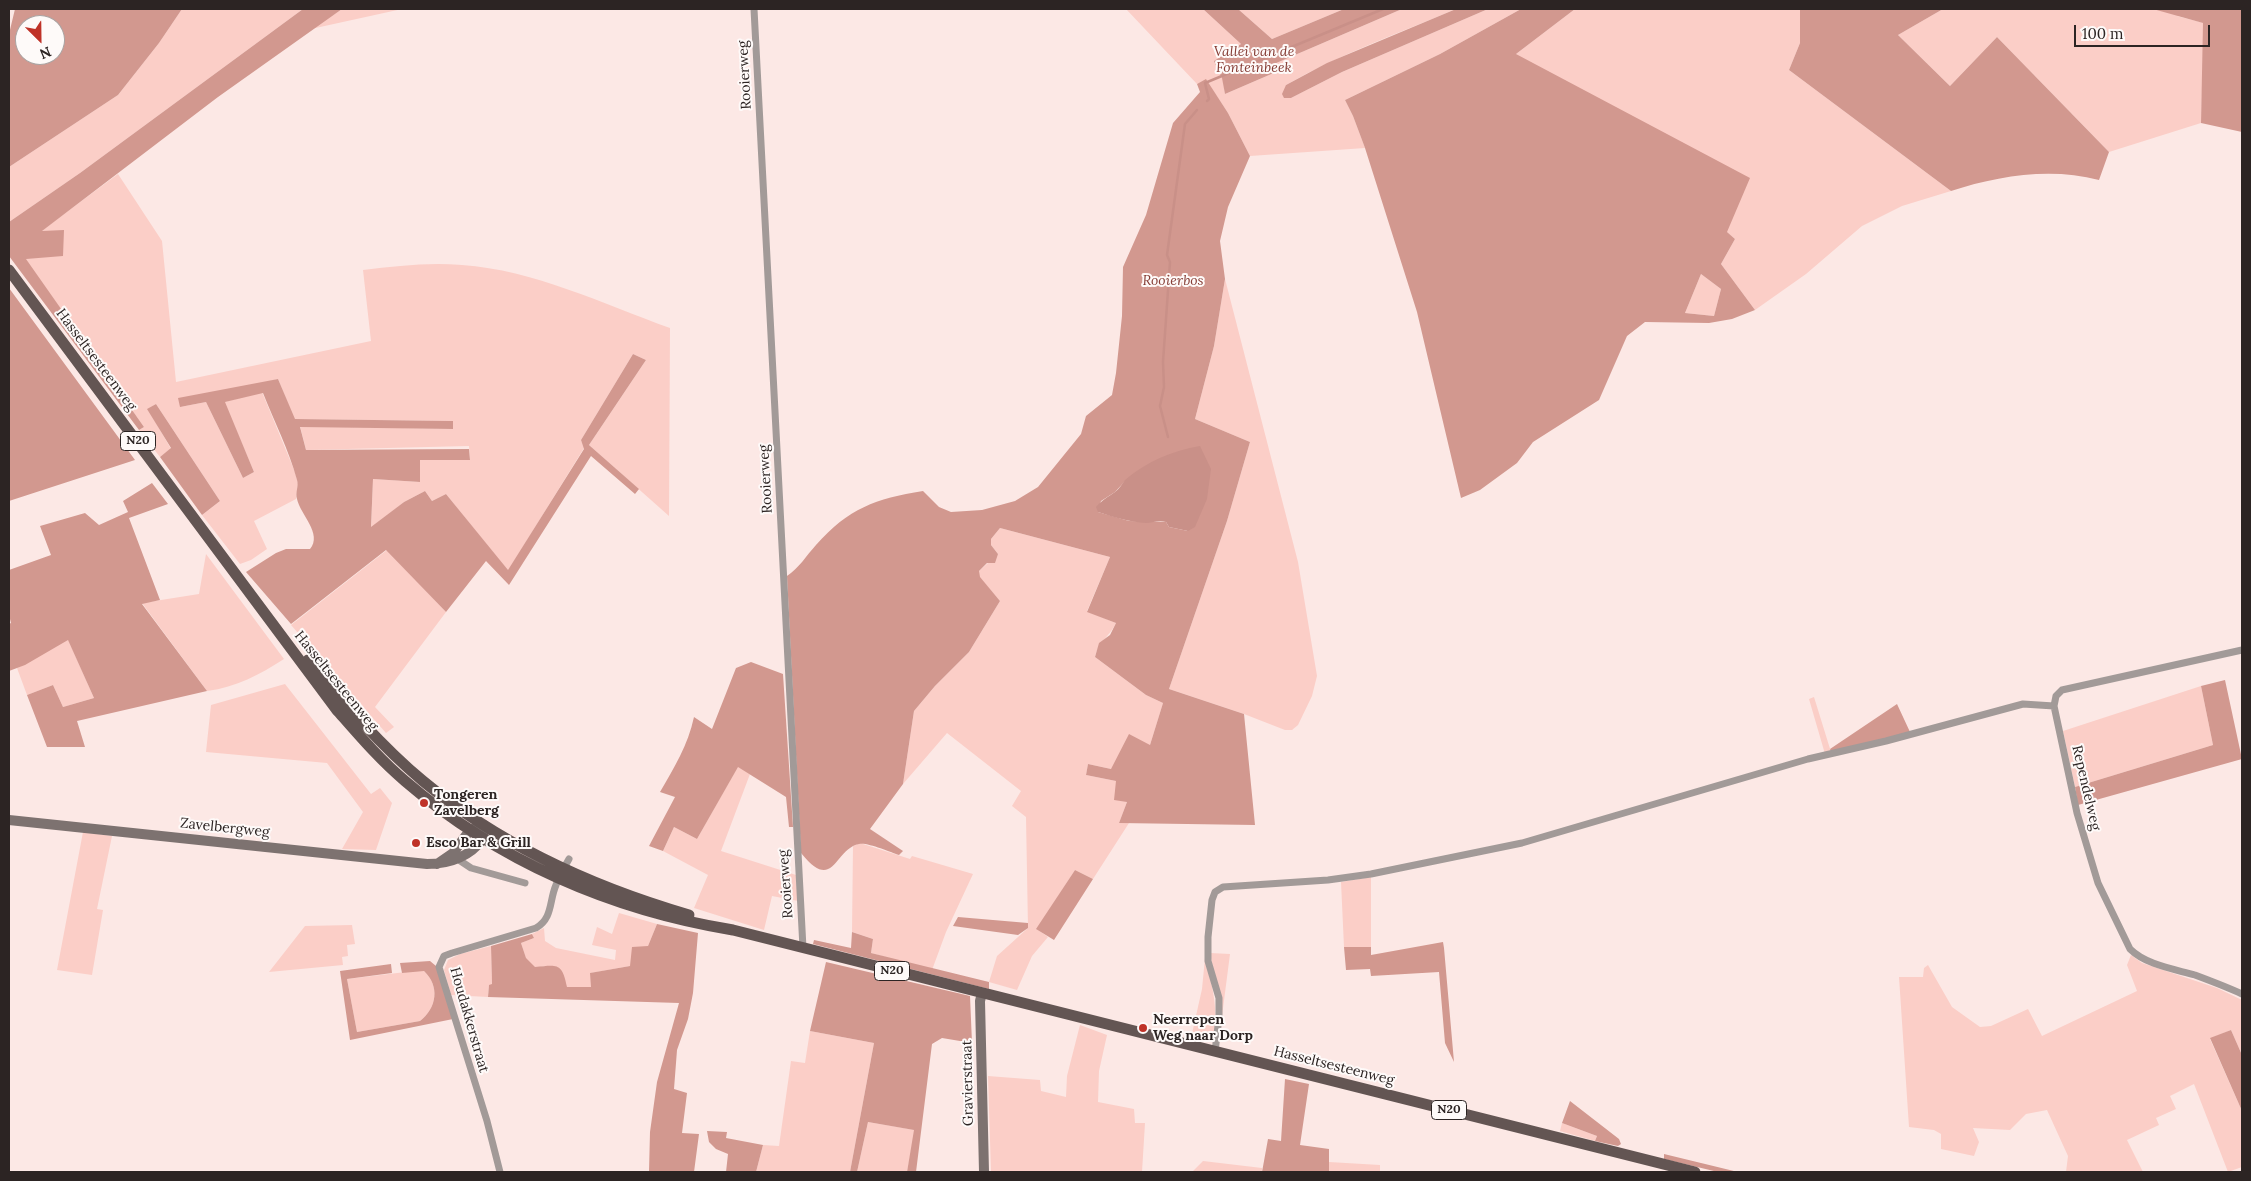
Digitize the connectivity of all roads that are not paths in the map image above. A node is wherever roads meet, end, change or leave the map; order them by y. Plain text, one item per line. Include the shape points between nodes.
1 (754, 9) edge
2 (9, 270) edge
3 (266, 613) junction
4 (2242, 650) edge
5 (2054, 706) junction
6 (9, 820) edge
7 (484, 826) junction
8 (470, 830) junction
9 (483, 838) junction
10 (455, 856) junction
11 (567, 864) junction
12 (559, 879) junction
13 (526, 883) dead end
14 (733, 930) junction
15 (803, 948) junction
16 (982, 993) junction
17 (2242, 994) edge
18 (1215, 1052) junction
19 (500, 1172) edge
20 (984, 1172) edge
21 (1695, 1172) edge

1 - 15 street, Rooierweg
2 - 3 main road, Hasseltsesteenweg / N20
3 - 7 main road, Hasseltsesteenweg / N20 via 393,753
3 - 8 main road, Hasseltsesteenweg / N20 via 336,709 382,760 423,796
4 - 5 street via 2062,690 2056,696
5 - 17 street, Rependelweg via 2077,813 2098,883 2130,949 2149,962
5 - 18 street via 2023,704 1808,759 1522,843 1362,875 1223,887 1215,892 1212,900 1208,937 1208,961 1219,998
6 - 10 main road, Zavelbergweg via 438,864
7 - 8 main road
7 - 9 main road
7 - 11 main road, Hasseltsesteenweg / N20 via 503,838
8 - 9 main road, Hasseltsesteenweg / N20
8 - 10 main road
9 - 10 main road, Zavelbergweg via 474,848
9 - 12 main road, Hasseltsesteenweg / N20
10 - 13 street via 471,868
11 - 12 street, Houdakkerstraat
11 - 14 main road, Hasseltsesteenweg / N20 via 622,892
12 - 14 main road, Hasseltsesteenweg / N20 via 597,896 637,908
12 - 19 street, Houdakkerstraat via 549,915 542,924 444,956 439,967
14 - 15 main road, Hasseltsesteenweg / N20
15 - 16 main road, Hasseltsesteenweg / N20
16 - 18 main road, Hasseltsesteenweg / N20
16 - 20 main road, Gravierstraat
18 - 21 main road, Hasseltsesteenweg / N20

